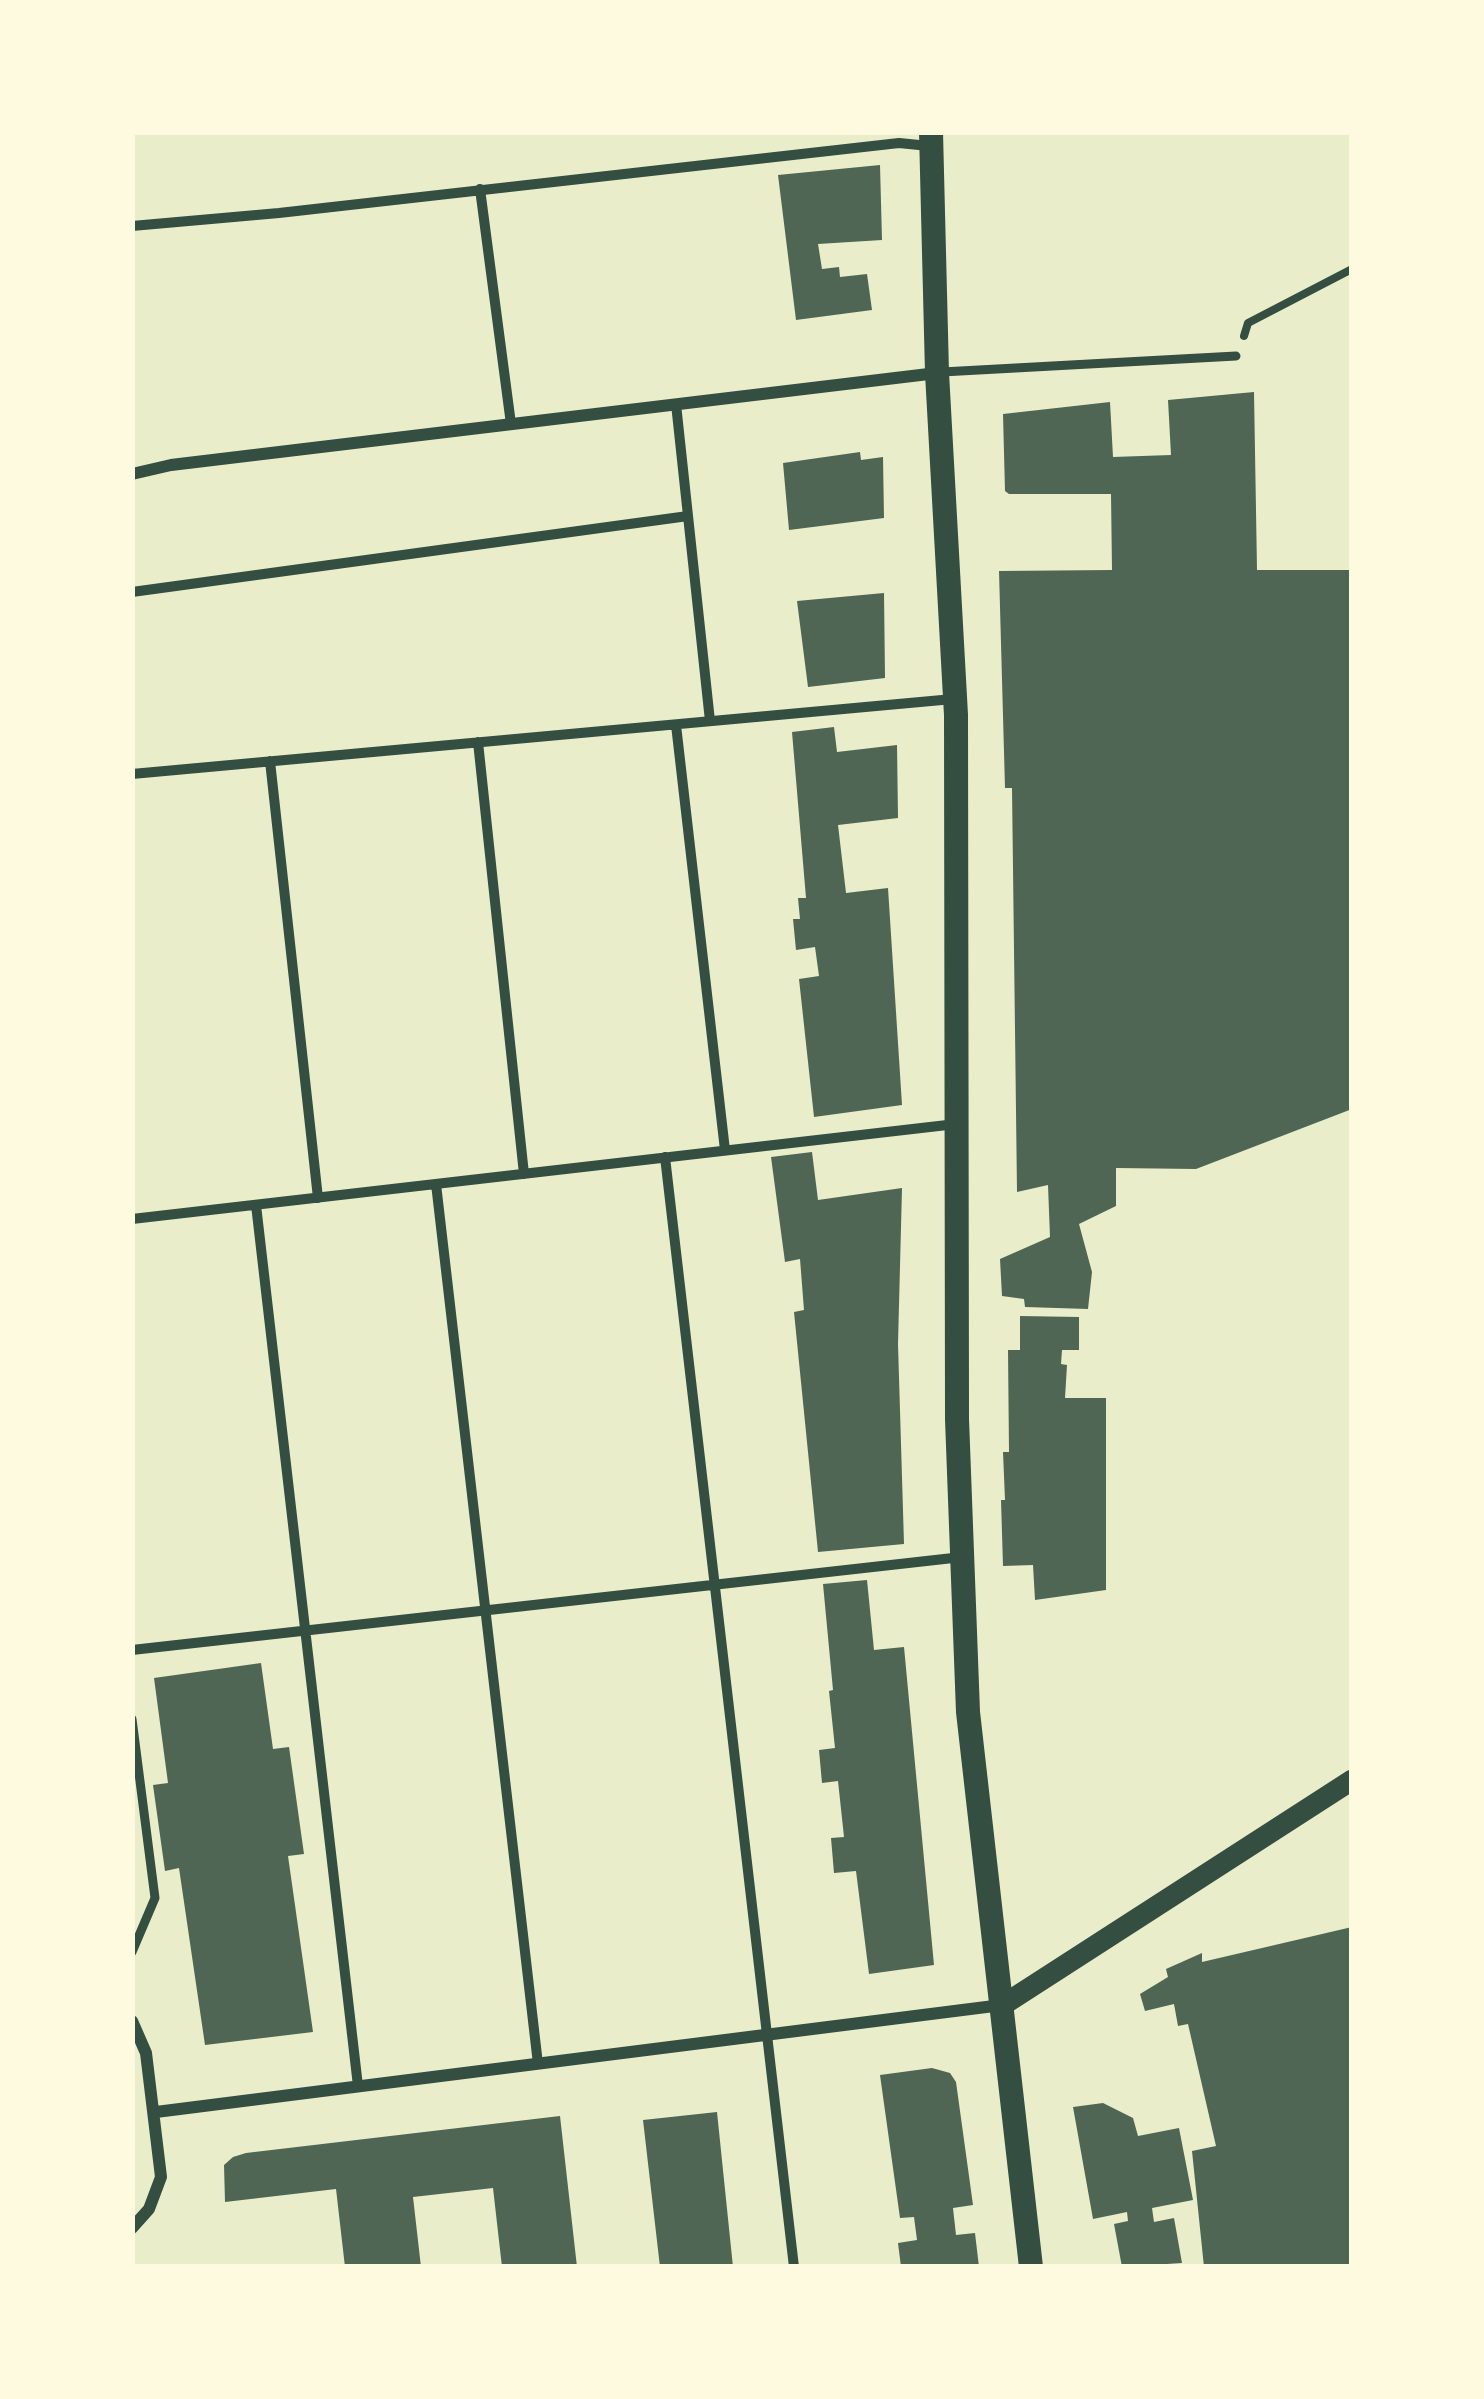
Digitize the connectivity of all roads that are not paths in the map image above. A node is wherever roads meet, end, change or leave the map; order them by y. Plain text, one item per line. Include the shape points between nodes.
1 (932, 139) edge
2 (480, 189) junction
3 (132, 226) edge
4 (1237, 356) road end
5 (937, 373) junction
6 (676, 404) junction
7 (511, 424) junction
8 (132, 474) edge
9 (688, 516) junction
10 (132, 592) edge
11 (955, 699) junction
12 (710, 721) junction
13 (676, 724) junction
14 (478, 742) junction
15 (271, 761) junction
16 (132, 774) edge
17 (956, 1124) junction
18 (725, 1150) junction
19 (664, 1157) junction
20 (524, 1174) junction
21 (436, 1184) junction
22 (318, 1198) junction
23 (256, 1204) junction
24 (132, 1219) edge
25 (962, 1557) junction
26 (714, 1585) junction
27 (485, 1610) junction
28 (303, 1630) junction
29 (132, 1650) edge
30 (132, 1719) edge
31 (1352, 1780) edge
32 (132, 1952) edge
33 (1004, 2005) junction
34 (132, 2021) edge
35 (767, 2035) junction
36 (538, 2064) junction
37 (358, 2086) junction
38 (156, 2112) junction
39 (132, 2228) edge
40 (794, 2267) edge
41 (1031, 2267) edge

1 - 2 street
1 - 5 main road
2 - 3 street
2 - 7 street
4 - 5 lane
5 - 6 street
5 - 11 main road
6 - 7 street
6 - 9 street
7 - 8 street
9 - 10 street
9 - 12 street
11 - 12 street
11 - 17 main road
12 - 13 street
13 - 14 street
13 - 18 street
14 - 15 street
14 - 20 street
15 - 16 street
15 - 22 street
17 - 18 street
17 - 25 main road
18 - 19 street
19 - 20 street
19 - 26 street
20 - 21 street
21 - 22 street
21 - 27 street
22 - 23 street
23 - 24 street
23 - 28 street
25 - 26 street
25 - 33 main road via 968,1712
26 - 27 street
26 - 35 street
27 - 28 street
27 - 36 street
28 - 29 street
28 - 37 street
30 - 32 lane via 155,1898
31 - 33 street
33 - 35 street
33 - 41 main road
34 - 38 street
35 - 36 street
35 - 40 street
36 - 37 street
37 - 38 street
38 - 39 street via 161,2177

